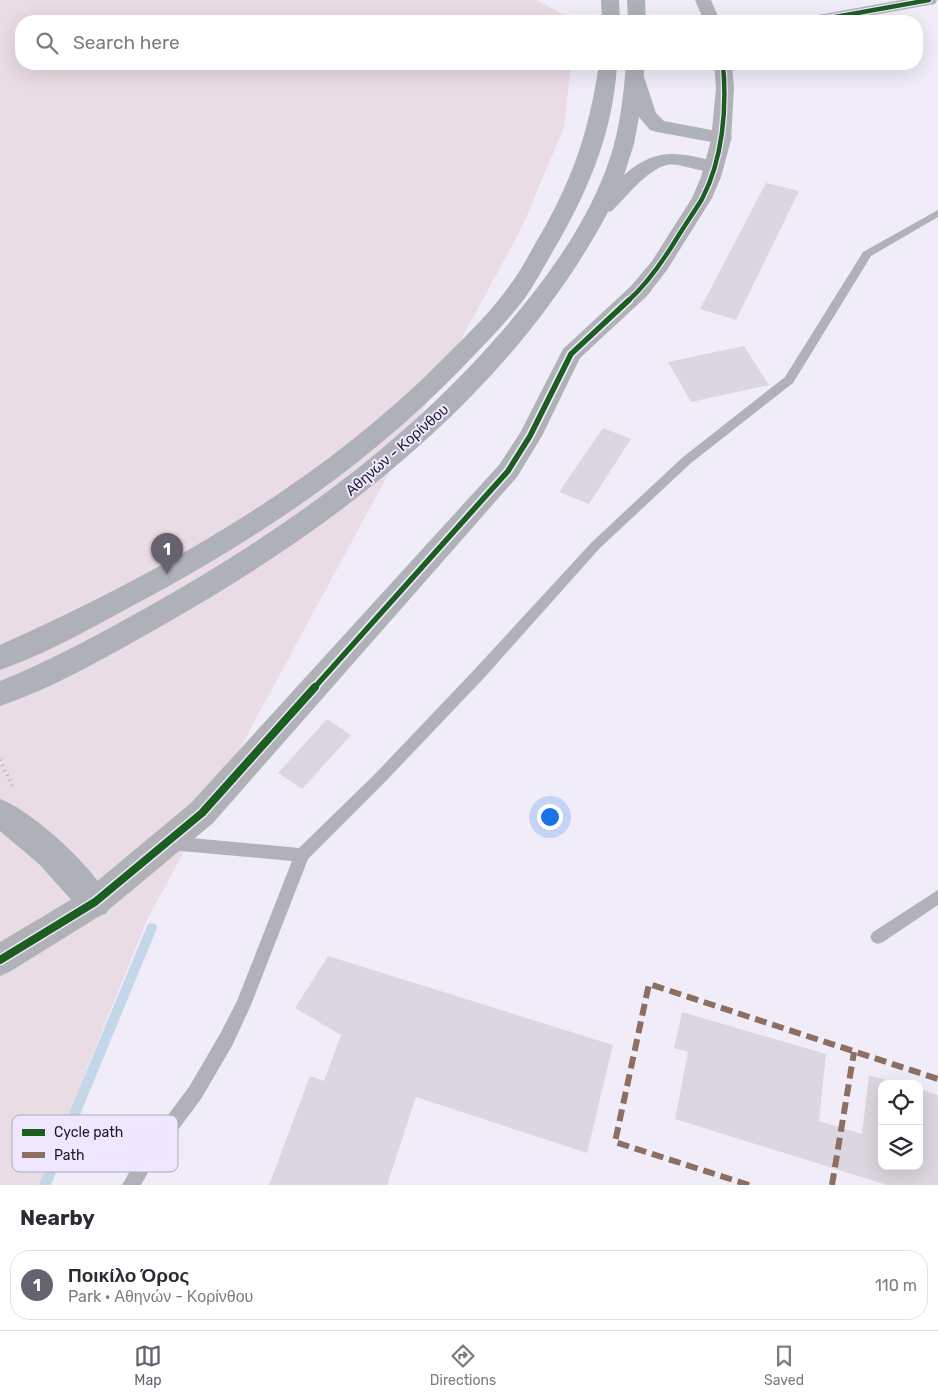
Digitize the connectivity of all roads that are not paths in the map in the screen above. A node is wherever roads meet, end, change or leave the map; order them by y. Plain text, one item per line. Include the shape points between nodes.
1 (610, 0) edge
2 (636, 0) edge
3 (703, 0) edge
4 (929, 0) edge
5 (611, 15) edge
6 (637, 15) edge
7 (709, 15) edge
8 (846, 15) edge
9 (607, 70) edge
10 (635, 70) edge
11 (635, 70) edge
12 (724, 70) edge
13 (722, 138) junction
14 (714, 167) junction
15 (938, 213) edge
16 (595, 216) junction
17 (0, 658) edge
18 (0, 694) edge
19 (0, 813) edge
20 (167, 843) junction
21 (302, 855) junction
22 (938, 897) edge
23 (94, 902) junction
24 (878, 937) dead end
25 (0, 960) edge
26 (178, 1116) edge
27 (139, 1172) edge
28 (131, 1185) edge

1 - 5 highway
2 - 6 highway
3 - 7 street
4 - 8 street
9 - 17 highway, Αθηνών - Κορίνθου via 600,116 586,165 523,283 491,323 414,403 377,436 278,509 96,613
10 - 13 highway via 647,114 657,126
11 - 16 highway, Αθηνών - Κορίνθου via 628,120 616,170
12 - 13 street
13 - 14 street
14 - 16 highway via 674,159 652,163
14 - 20 street via 702,198 660,265 640,291 571,354 530,436 508,471 202,813
15 - 21 lane via 867,254 789,380 687,460 596,545 479,674
16 - 18 highway, Αθηνών - Κορίνθου via 574,254 544,296 472,382 434,420 353,488 208,587 107,642
19 - 23 highway via 40,844 78,881
20 - 21 lane
20 - 23 street
21 - 26 lane via 243,1005 195,1093
22 - 24 lane
23 - 25 street
27 - 28 lane

